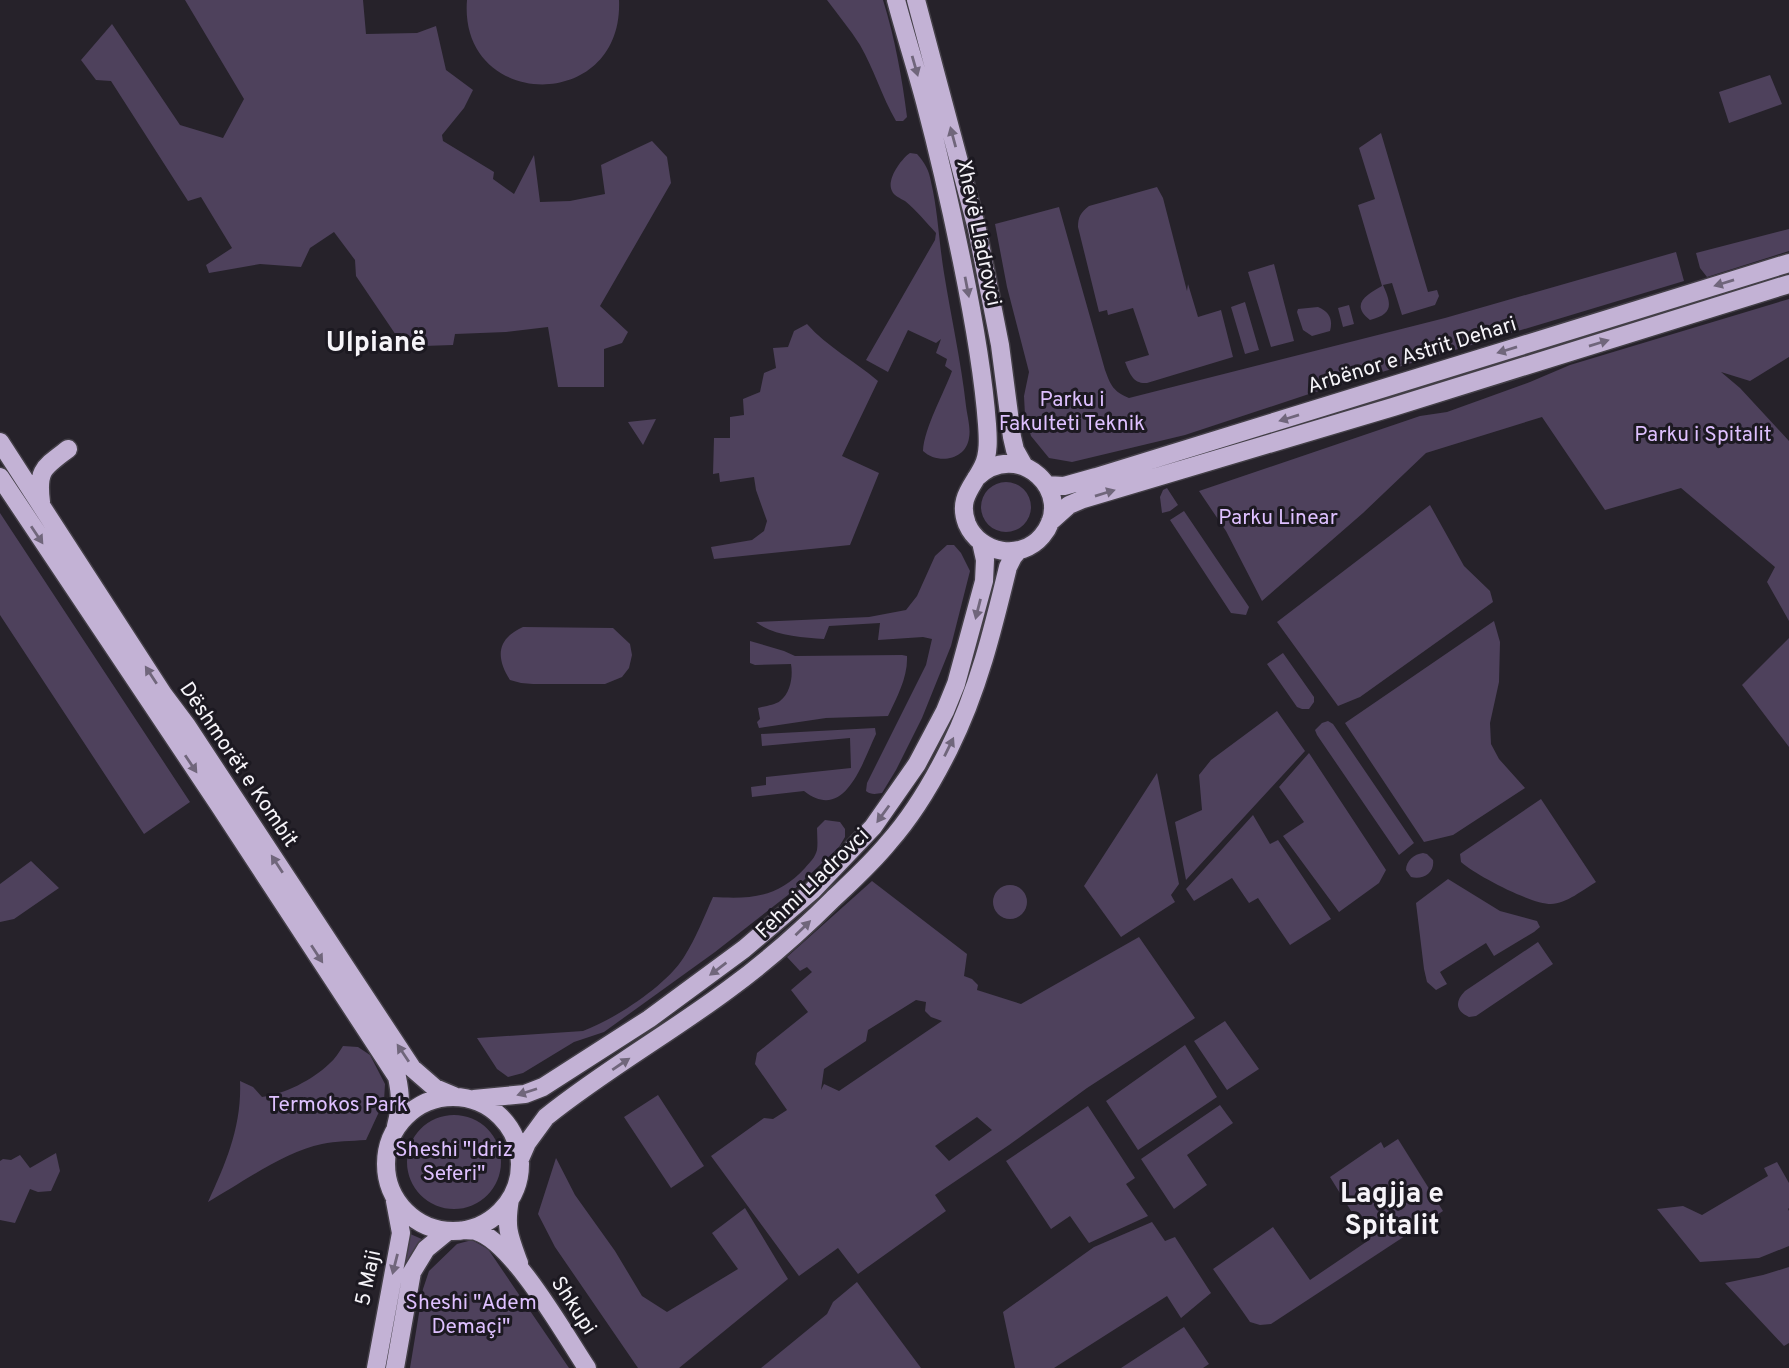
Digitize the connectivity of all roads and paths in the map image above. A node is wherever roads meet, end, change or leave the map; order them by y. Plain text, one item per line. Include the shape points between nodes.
1 (896, 0) edge
2 (916, 0) edge
3 (1789, 262) edge
4 (1789, 284) edge
5 (0, 442) edge
6 (68, 449) dead end
7 (1024, 466) junction
8 (0, 477) edge
9 (976, 478) junction
10 (1046, 485) junction
11 (41, 506) junction
12 (1050, 522) junction
13 (981, 542) junction
14 (1019, 550) junction
15 (454, 1096) junction
16 (474, 1100) junction
17 (396, 1126) junction
18 (520, 1159) junction
19 (394, 1197) junction
20 (510, 1199) junction
21 (456, 1231) junction
22 (522, 1269) junction
23 (376, 1368) edge
24 (395, 1368) edge
25 (587, 1368) edge

1 -> 9 main road, Xhevë Lladrovci via 945,182 978,350 988,440
7 -> 2 main road, Xhevë Lladrovci via 1012,437 977,229
3 -> 10 main road, Arbënor e Astrit Dehari via 1085,480
12 -> 4 main road, Arbënor e Astrit Dehari via 1083,499
5 - 11 main road, Dëshmorët e Kombit
6 - 11 main road via 43,470
7 - 9 main road via 998,464
7 - 10 main road
8 -> 17 main road, Dëshmorët e Kombit via 397,1077 401,1109
9 - 13 main road via 966,494 964,513
10 - 12 main road via 1053,507
15 -> 11 main road, Dëshmorët e Kombit via 435,1088 412,1068
12 - 14 main road via 1038,540
13 - 14 main road via 995,550
13 -> 16 main road, Fehmi Lladrovci via 984,581 956,684 917,764 873,827 778,922 649,1018 543,1087 526,1094
18 -> 14 main road, Fehmi Lladrovci via 546,1117 769,959 890,841 930,783 959,728 985,657 1008,567
15 - 16 main road
15 - 17 main road via 429,1100
16 - 18 main road via 492,1108 506,1122
17 - 19 main road via 386,1156
18 - 20 main road
19 - 21 main road via 424,1225
19 -> 23 main road, 5 Maji via 401,1233
20 - 21 main road via 482,1224
20 - 22 main road, Shkupi via 509,1235
21 - 22 main road, Shkupi via 477,1231
21 - 24 main road, 5 Maji via 425,1248 412,1272
22 - 25 main road, Shkupi

